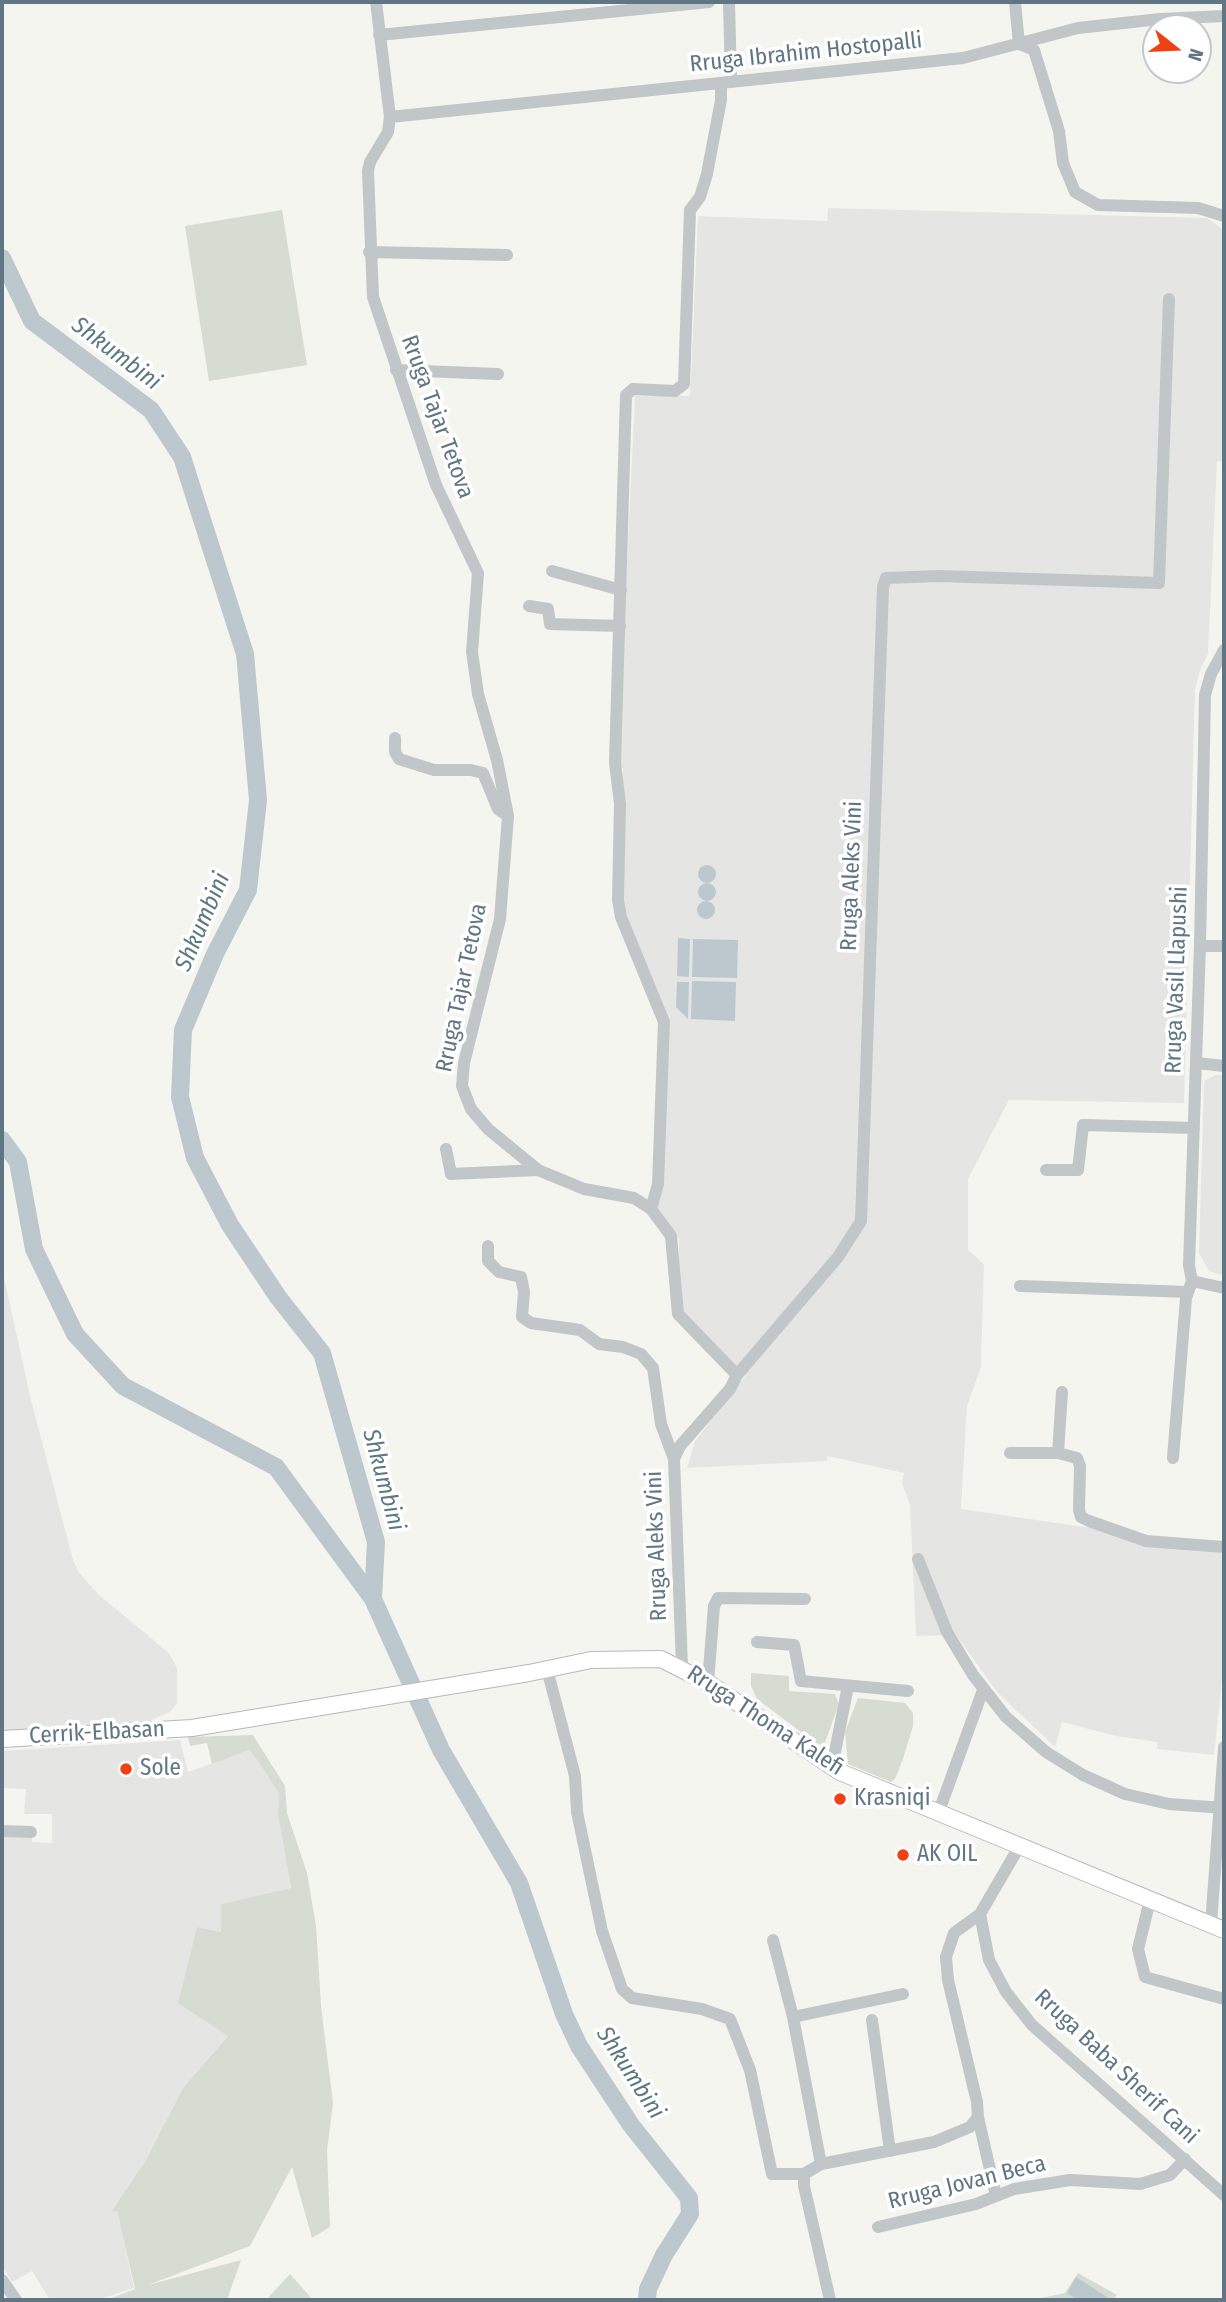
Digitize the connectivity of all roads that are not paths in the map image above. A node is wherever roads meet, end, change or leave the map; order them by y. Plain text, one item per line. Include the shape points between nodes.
1 (376, 2) edge
2 (709, 2) edge
3 (729, 2) edge
4 (1015, 2) edge
5 (1224, 16) edge
6 (379, 34) junction
7 (1019, 44) junction
8 (726, 82) junction
9 (390, 117) junction
10 (1224, 216) edge
11 (369, 253) junction
12 (507, 256) dead end
13 (1169, 299) dead end
14 (396, 370) junction
15 (499, 374) dead end
16 (552, 571) dead end
17 (621, 590) junction
18 (529, 606) dead end
19 (621, 626) junction
20 (1224, 650) edge
21 (395, 738) dead end
22 (508, 816) junction
23 (1200, 946) junction
24 (1224, 946) edge
25 (1197, 1063) junction
26 (1224, 1066) edge
27 (1194, 1128) junction
28 (446, 1149) dead end
29 (538, 1170) junction
30 (1046, 1170) dead end
31 (651, 1209) junction
32 (488, 1247) dead end
33 (1020, 1286) dead end
34 (1190, 1287) junction
35 (1224, 1288) edge
36 (737, 1375) junction
37 (1062, 1392) dead end
38 (1058, 1452) junction
39 (1010, 1453) dead end
40 (1173, 1458) dead end
41 (674, 1459) junction
42 (1224, 1547) edge
43 (918, 1559) dead end
44 (805, 1599) dead end
45 (757, 1642) dead end
46 (682, 1667) junction
47 (547, 1669) junction
48 (708, 1683) junction
49 (848, 1686) junction
50 (983, 1690) junction
51 (908, 1691) dead end
52 (192, 1728) joint
53 (2, 1739) edge
54 (1224, 1747) edge
55 (832, 1767) junction
56 (938, 1814) junction
57 (1221, 1816) edge
58 (2, 1831) edge
59 (31, 1832) dead end
60 (1019, 1847) junction
61 (1150, 1900) junction
62 (980, 1914) junction
63 (1218, 1927) edge
64 (773, 1940) dead end
65 (903, 1994) dead end
66 (1224, 1999) edge
67 (793, 2017) junction
68 (872, 2020) dead end
69 (978, 2116) junction
70 (890, 2151) junction
71 (1185, 2159) junction
72 (821, 2164) junction
73 (804, 2174) junction
74 (1224, 2195) edge
75 (996, 2196) junction
76 (878, 2227) dead end
77 (2, 2280) edge
78 (16, 2300) edge
79 (830, 2300) edge

1 - 6 street
2 - 6 street
3 - 8 street
4 - 7 street
5 - 7 street, Rruga Ibrahim Hostopalli via 1078,28
6 - 9 street
7 - 8 street, Rruga Ibrahim Hostopalli via 963,58
7 - 10 street via 1034,50 1075,192 1098,205 1198,208
8 - 9 street, Rruga Ibrahim Hostopalli
8 - 17 street via 707,174 691,209 684,384 675,391 634,389 626,395
9 - 11 street, Rruga Tajar Tetova via 388,132 368,171
11 - 12 street
11 - 14 street, Rruga Tajar Tetova via 377,311
13 - 36 street, Rruga Aleks Vini via 1159,583 886,578 861,1221 838,1257
14 - 15 street
14 - 22 street, Rruga Tajar Tetova via 436,485 478,573 472,652
16 - 17 street
17 - 19 street
18 - 19 street via 548,609 550,624
19 - 31 street via 615,763 620,804 619,909 664,1022 658,1184
20 - 23 street, Rruga Vasil Llapushi via 1205,695
21 - 22 street via 400,759 433,770 483,773 498,809
22 - 29 street, Rruga Tajar Tetova via 500,919 462,1086 471,1109 488,1129
23 - 24 street
23 - 25 street, Rruga Vasil Llapushi
25 - 26 street
25 - 27 street, Rruga Vasil Llapushi
27 - 30 street via 1083,1125 1079,1170
27 - 34 street, Rruga Vasil Llapushi
28 - 29 street via 451,1174
29 - 31 street, Rruga Tajar Tetova via 584,1189 634,1198
31 - 36 street via 671,1236 678,1314
32 - 41 street via 488,1261 499,1272 521,1277 522,1317 531,1324 580,1330 599,1344 641,1354 653,1368 661,1424
33 - 34 street
34 - 35 street
34 - 40 street, Rruga Vasil Llapushi
36 - 41 street, Rruga Aleks Vini
37 - 38 street
38 - 39 street
38 - 42 street via 1077,1458 1080,1466 1081,1517 1146,1541
41 - 46 street, Rruga Aleks Vini
43 - 50 street via 947,1632
44 - 48 street via 718,1598
45 - 49 street via 793,1645 801,1681
46 - 47 main road, Rruga Thoma Kalefi via 662,1659 626,1657
46 - 48 main road, Rruga Thoma Kalefi
47 - 52 main road, Rruga Thoma Kalefi
47 - 73 street via 575,1776 577,1812 602,1931 622,1989 632,1997 702,2009 730,2019 750,2070 771,2172 775,2176
48 - 55 main road, Rruga Thoma Kalefi
49 - 51 street
49 - 55 street
50 - 56 street
50 - 57 street via 1027,1736 1083,1775 1125,1794
52 - 53 main road, Cerrik-Elbasan
54 - 57 street
55 - 56 main road, Rruga Thoma Kalefi
56 - 60 main road, Rruga Thoma Kalefi
57 - 63 street
58 - 59 street
60 - 61 main road, Rruga Thoma Kalefi
60 - 62 street
61 - 63 main road, Rruga Thoma Kalefi
61 - 66 street via 1138,1949 1145,1977
62 - 69 street via 954,1933 946,1957
62 - 71 street, Rruga Baba Sherif Cani via 989,1960 1032,2025
64 - 67 street
65 - 67 street
67 - 72 street
68 - 70 street
69 - 70 street via 970,2127 948,2137
69 - 75 street
70 - 72 street
71 - 74 street, Rruga Baba Sherif Cani
71 - 75 street, Rruga Jovan Beca via 1170,2175 1140,2184 1070,2180
72 - 73 street
73 - 79 street
75 - 76 street, Rruga Jovan Beca
77 - 78 street

